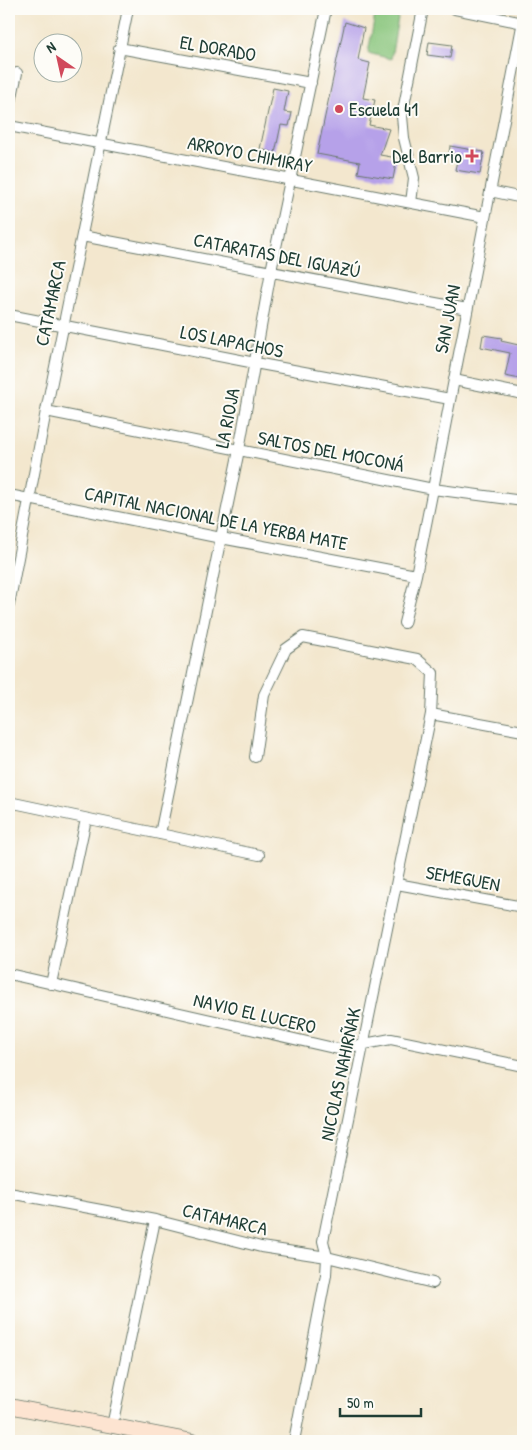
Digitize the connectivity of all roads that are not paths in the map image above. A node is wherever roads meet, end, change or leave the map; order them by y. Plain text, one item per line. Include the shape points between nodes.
1 (128, 9) edge
2 (326, 9) edge
3 (423, 9) edge
4 (455, 9) edge
5 (523, 22) edge
6 (119, 48) junction
7 (17, 73) dead end
8 (311, 83) junction
9 (9, 111) edge
10 (9, 126) edge
11 (100, 143) junction
12 (290, 179) junction
13 (490, 191) junction
14 (523, 198) edge
15 (411, 203) junction
16 (485, 217) junction
17 (82, 236) junction
18 (271, 271) junction
19 (467, 309) junction
20 (9, 315) edge
21 (64, 325) junction
22 (255, 363) junction
23 (454, 380) junction
24 (523, 394) edge
25 (450, 399) junction
26 (46, 411) junction
27 (239, 450) junction
28 (433, 489) junction
29 (9, 495) edge
30 (29, 498) junction
31 (523, 502) edge
32 (221, 538) junction
33 (416, 575) junction
34 (9, 605) edge
35 (404, 623) dead end
36 (431, 714) junction
37 (523, 731) edge
38 (255, 757) dead end
39 (9, 802) edge
40 (86, 819) junction
41 (160, 834) junction
42 (259, 855) dead end
43 (397, 884) junction
44 (523, 907) edge
45 (9, 974) edge
46 (51, 984) junction
47 (364, 1044) junction
48 (523, 1066) edge
49 (9, 1193) edge
50 (155, 1220) junction
51 (327, 1257) junction
52 (433, 1283) dead end
53 (9, 1406) edge
54 (112, 1426) junction
55 (192, 1441) edge
56 (294, 1441) edge

1 - 6 street, CATAMARCA
2 - 8 street, LA RIOJA
3 - 15 street via 402,116 414,178
4 - 5 street
5 - 13 street, SAN JUAN
6 - 8 street, EL DORADO
6 - 11 street, CATAMARCA
7 - 9 street
8 - 12 street, LA RIOJA
10 - 11 street, ARROYO CHIMIRAY
11 - 12 street, ARROYO CHIMIRAY
11 - 17 street, CATAMARCA
12 - 15 street, ARROYO CHIMIRAY
12 - 18 street, LA RIOJA
13 - 14 street
13 - 16 street, SAN JUAN
15 - 16 street, ARROYO CHIMIRAY
16 - 19 street, SAN JUAN
17 - 18 street, CATARATAS DEL IGUAZÚ
17 - 21 street, CATAMARCA
18 - 19 street, CATARATAS DEL IGUAZÚ
18 - 22 street, LA RIOJA
19 - 23 street, SAN JUAN
20 - 21 street, LOS LAPACHOS
21 - 22 street, LOS LAPACHOS
21 - 26 street, CATAMARCA
22 - 25 street, LOS LAPACHOS
22 - 27 street, LA RIOJA
23 - 24 street
23 - 25 street, SAN JUAN
25 - 28 street, SAN JUAN
26 - 27 street, SALTOS DEL MOCONÁ
26 - 30 street, CATAMARCA
27 - 28 street, SALTOS DEL MOCONÁ
27 - 32 street, LA RIOJA
28 - 31 street, SALTOS DEL MOCONÁ
28 - 33 street, SAN JUAN
29 - 30 street, CAPITAL NACIONAL DE LA YERBA MATE
30 - 32 street, CAPITAL NACIONAL DE LA YERBA MATE
30 - 34 street, CATAMARCA
32 - 33 street, CAPITAL NACIONAL DE LA YERBA MATE
32 - 41 street, LA RIOJA
33 - 35 street, SAN JUAN
36 - 37 street
36 - 38 street, NICOLAS NAHIRÑAK via 433,673 417,659 303,637 286,649 264,695
36 - 43 street, NICOLAS NAHIRÑAK
39 - 40 street
40 - 41 street
40 - 46 street
41 - 42 street
43 - 44 street, SEMEGUEN
43 - 47 street, NICOLAS NAHIRÑAK
45 - 46 street, NAVIO EL LUCERO
46 - 47 street, NAVIO EL LUCERO via 338,1049
47 - 48 street, NAVIO EL LUCERO via 391,1039
47 - 51 street, NICOLAS NAHIRÑAK via 323,1240
49 - 50 street, CATAMARCA
50 - 51 street, CATAMARCA via 261,1247
50 - 54 street
51 - 52 street, CATAMARCA
51 - 56 street, NICOLAS NAHIRÑAK
53 - 54 main road
54 - 55 main road

